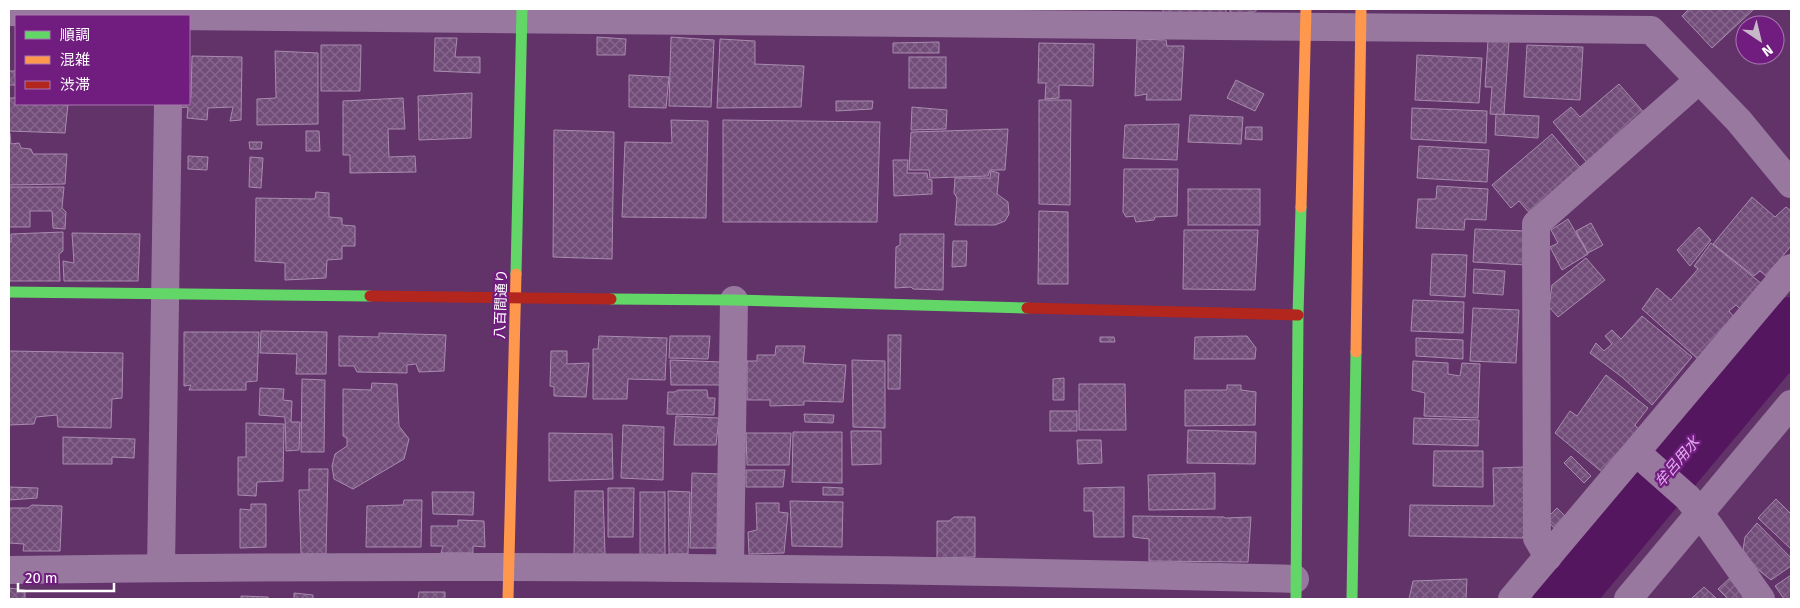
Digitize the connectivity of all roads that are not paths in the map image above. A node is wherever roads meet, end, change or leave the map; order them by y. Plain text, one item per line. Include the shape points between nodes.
1 (9, 12) edge
2 (522, 14) edge
3 (129, 15) edge
4 (190, 16) edge
5 (990, 16) edge
6 (1306, 18) edge
7 (1360, 18) edge
8 (1651, 19) edge
9 (1699, 80) junction
10 (168, 105) edge
11 (1791, 184) edge
12 (1791, 268) edge
13 (9, 292) edge
14 (166, 294) junction
15 (516, 298) junction
16 (734, 300) junction
17 (1298, 315) junction
18 (1791, 404) edge
19 (1644, 459) junction
20 (1692, 504) junction
21 (1548, 557) junction
22 (162, 568) junction
23 (508, 568) junction
24 (730, 568) junction
25 (9, 570) edge
26 (1295, 589) edge
27 (508, 599) edge
28 (1352, 599) edge
29 (1512, 599) edge
30 (1628, 599) edge
31 (1760, 599) edge

1 - 3 street
2 - 4 street
2 - 5 street
2 - 15 street, 八百間通り
5 - 6 street
6 - 7 street
6 - 17 street
7 - 8 street
7 - 28 street
8 - 9 street
9 - 11 street via 1739,121
9 - 21 street via 1536,224 1537,538
10 - 14 street
12 - 19 street
13 - 14 street
14 - 15 street
14 - 22 street
15 - 16 street
15 - 23 street, 八百間通り
16 - 17 street
16 - 24 street
17 - 26 street
18 - 20 street
19 - 20 street
19 - 21 street
20 - 30 street
20 - 31 street
21 - 29 street
22 - 23 street
22 - 25 street
23 - 24 street
23 - 27 street, 八百間通り
24 - 26 street

